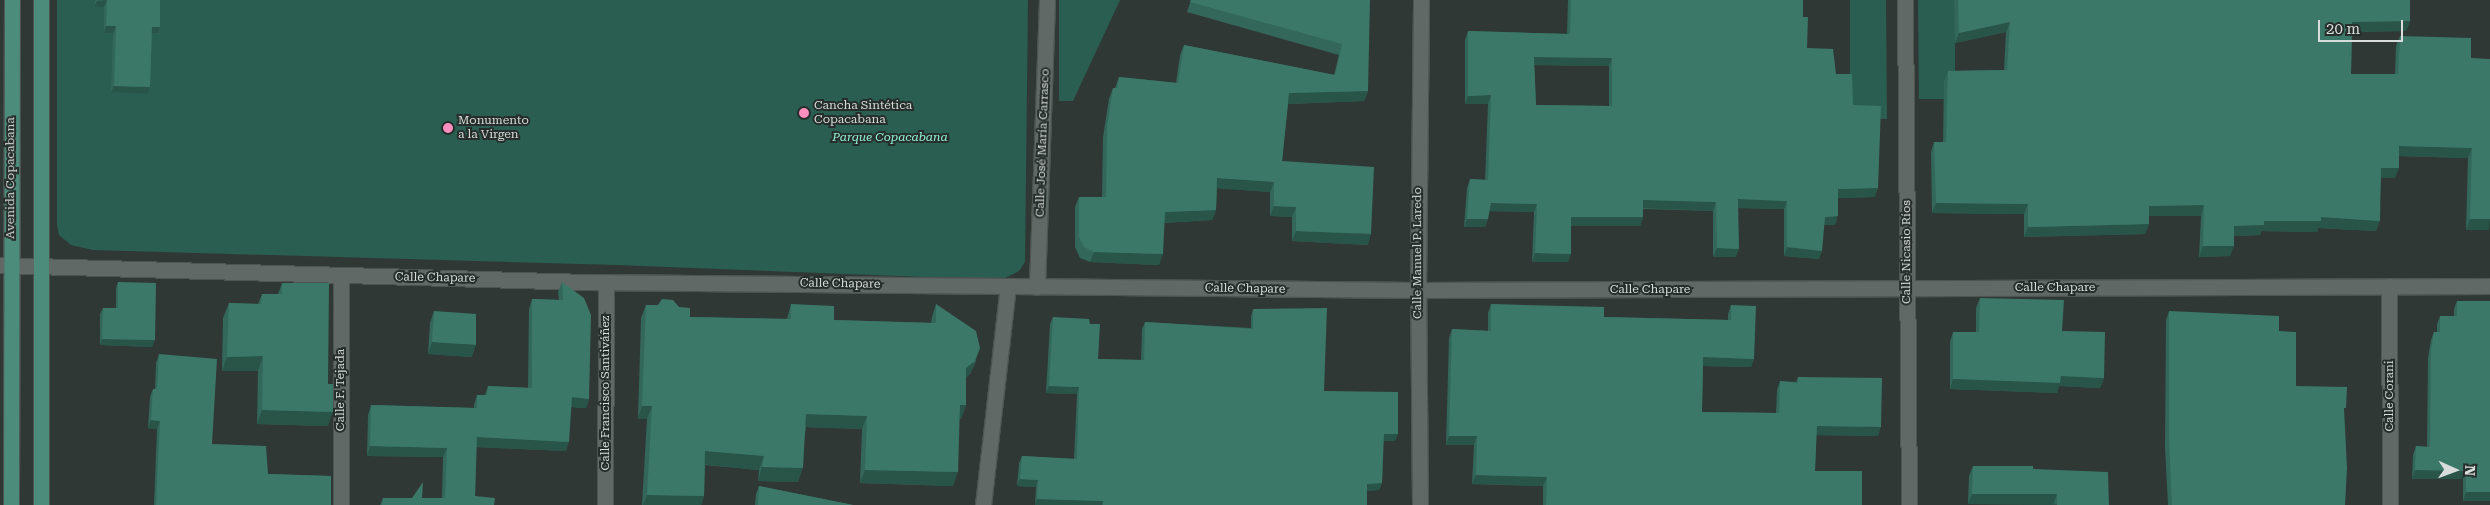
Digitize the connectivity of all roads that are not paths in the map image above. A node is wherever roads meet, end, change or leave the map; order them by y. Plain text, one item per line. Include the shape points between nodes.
1 (12, 0) edge
2 (41, 0) edge
3 (1047, 0) edge
4 (1421, 0) edge
5 (1905, 0) edge
6 (6, 265) edge
7 (40, 265) junction
8 (341, 275) junction
9 (606, 282) junction
10 (1008, 286) junction
11 (2389, 286) junction
12 (2490, 286) edge
13 (1037, 287) junction
14 (1908, 289) junction
15 (1418, 290) junction
16 (10, 505) edge
17 (41, 505) edge
18 (341, 505) edge
19 (605, 505) edge
20 (983, 505) edge
21 (1420, 505) edge
22 (1909, 505) edge
23 (2390, 505) edge

1 - 6 main road, Avenida Copacabana
2 - 7 main road
3 - 13 street, Calle José María Carrasco
4 - 15 street, Calle Manuel P. Laredo
5 - 14 street, Calle Nicasio Ríos
6 - 7 street, Calle Chapare
6 - 16 main road, Avenida Copacabana
7 - 8 street, Calle Chapare
7 - 17 main road
8 - 9 street, Calle Chapare
8 - 18 street, Calle F. Tejada
9 - 10 street, Calle Chapare
9 - 19 street, Calle Francisco Santiváñez
10 - 13 street, Calle Chapare
10 - 20 street
11 - 12 street, Calle Chapare
11 - 14 street, Calle Chapare
11 - 23 street, Calle Corani
13 - 15 street, Calle Chapare
14 - 15 street, Calle Chapare
14 - 22 street, Calle Nicasio Ríos
15 - 21 street, Calle Manuel P. Laredo

